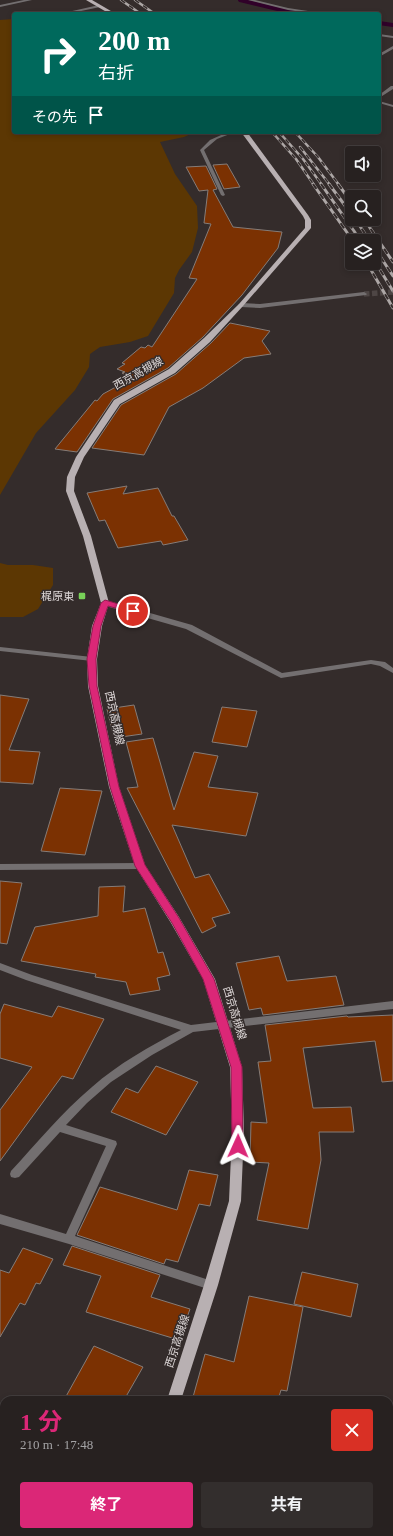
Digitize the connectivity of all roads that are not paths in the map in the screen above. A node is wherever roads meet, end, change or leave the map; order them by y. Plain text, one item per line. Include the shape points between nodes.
1 (30, 0) edge
2 (88, 0) edge
3 (250, 0) edge
4 (0, 6) edge
5 (99, 6) junction
6 (70, 12) edge
7 (110, 12) edge
8 (311, 12) edge
9 (381, 35) edge
10 (393, 37) edge
11 (393, 47) edge
12 (381, 55) edge
13 (393, 87) edge
14 (381, 96) edge
15 (381, 103) edge
16 (393, 106) edge
17 (226, 134) edge
18 (245, 134) edge
19 (223, 195) dead end
20 (364, 294) tunnel mouth
21 (241, 305) junction
22 (105, 603) junction
23 (0, 649) edge
24 (92, 659) junction
25 (393, 671) edge
26 (140, 866) junction
27 (0, 867) edge
28 (0, 966) edge
29 (393, 1005) edge
30 (224, 1026) junction
31 (191, 1029) junction
32 (58, 1127) junction
33 (15, 1174) dead end
34 (0, 1219) edge
35 (69, 1239) junction
36 (211, 1285) junction
37 (175, 1396) edge

1 - 4 street
2 - 5 main road
3 - 8 street
5 - 6 street
5 - 7 main road
9 - 10 street
11 - 12 street
13 - 14 street
15 - 16 street
17 - 19 street via 219,136 202,150
18 - 21 main road, 西京高槻線 via 303,212 308,228
20 - 21 street via 260,306
21 - 22 main road, 西京高槻線 via 172,371 117,402 80,457 72,477 70,491 87,536
22 - 24 main road, 西京高槻線 via 97,626
22 - 25 street via 189,627 281,676 371,662 382,664
23 - 24 street
24 - 26 main road, 西京高槻線 via 93,686 114,787
26 - 27 street
26 - 30 main road, 西京高槻線 via 209,979
28 - 31 street via 29,978
29 - 30 street
30 - 31 street
30 - 36 main road, 西京高槻線 via 236,1067 238,1132 235,1201
31 - 32 street via 139,1059 99,1087
32 - 33 street
32 - 35 street via 112,1144
34 - 35 street
35 - 36 street
36 - 37 main road, 西京高槻線

